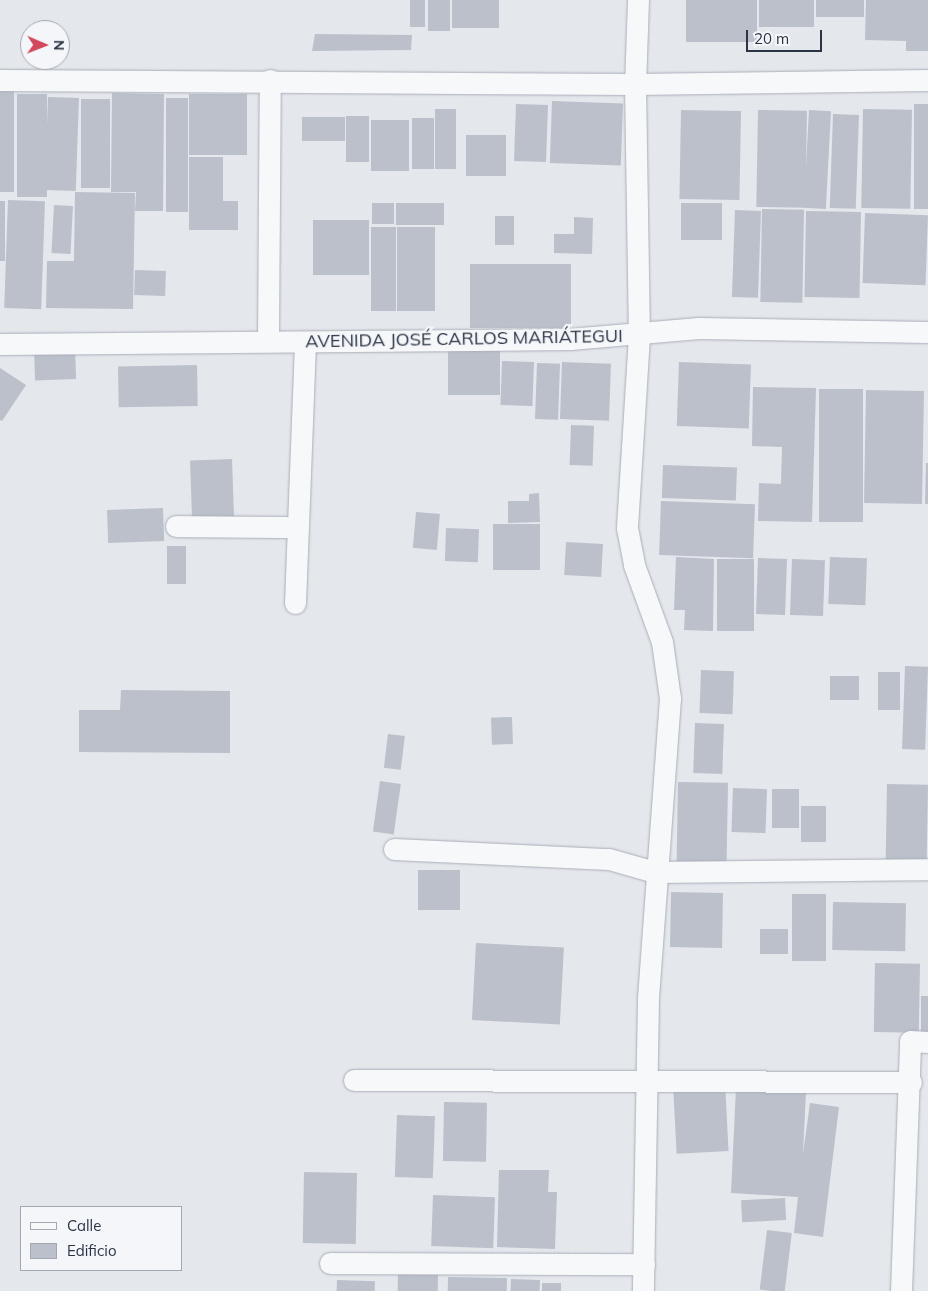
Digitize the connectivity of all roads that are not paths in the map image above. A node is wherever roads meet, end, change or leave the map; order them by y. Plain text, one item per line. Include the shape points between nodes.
1 (638, 0) edge
2 (0, 80) edge
3 (270, 80) junction
4 (928, 80) edge
5 (635, 84) junction
6 (928, 332) edge
7 (640, 336) junction
8 (268, 340) junction
9 (305, 342) junction
10 (0, 344) edge
11 (176, 526) dead end
12 (298, 526) junction
13 (295, 603) dead end
14 (394, 850) dead end
15 (928, 868) edge
16 (655, 872) junction
17 (928, 1042) edge
18 (646, 1079) junction
19 (354, 1080) dead end
20 (911, 1082) junction
21 (330, 1263) dead end
22 (644, 1264) junction
23 (643, 1291) edge
24 (901, 1291) edge

1 - 5 street
2 - 3 street
3 - 5 street
3 - 8 street
4 - 5 street
5 - 7 street
6 - 7 street, AVENIDA JOSÉ CARLOS MARIÁTEGUI via 700,328
7 - 9 street, AVENIDA JOSÉ CARLOS MARIÁTEGUI
7 - 16 street via 627,528 634,565 662,642 670,698
8 - 9 street, AVENIDA JOSÉ CARLOS MARIÁTEGUI
8 - 10 street, AVENIDA JOSÉ CARLOS MARIÁTEGUI
9 - 12 street
11 - 12 street
12 - 13 street
14 - 16 street via 609,859
15 - 16 street
16 - 18 street
17 - 20 street via 910,1042
18 - 19 street
18 - 20 street
18 - 22 street
20 - 24 street
21 - 22 street
22 - 23 street

